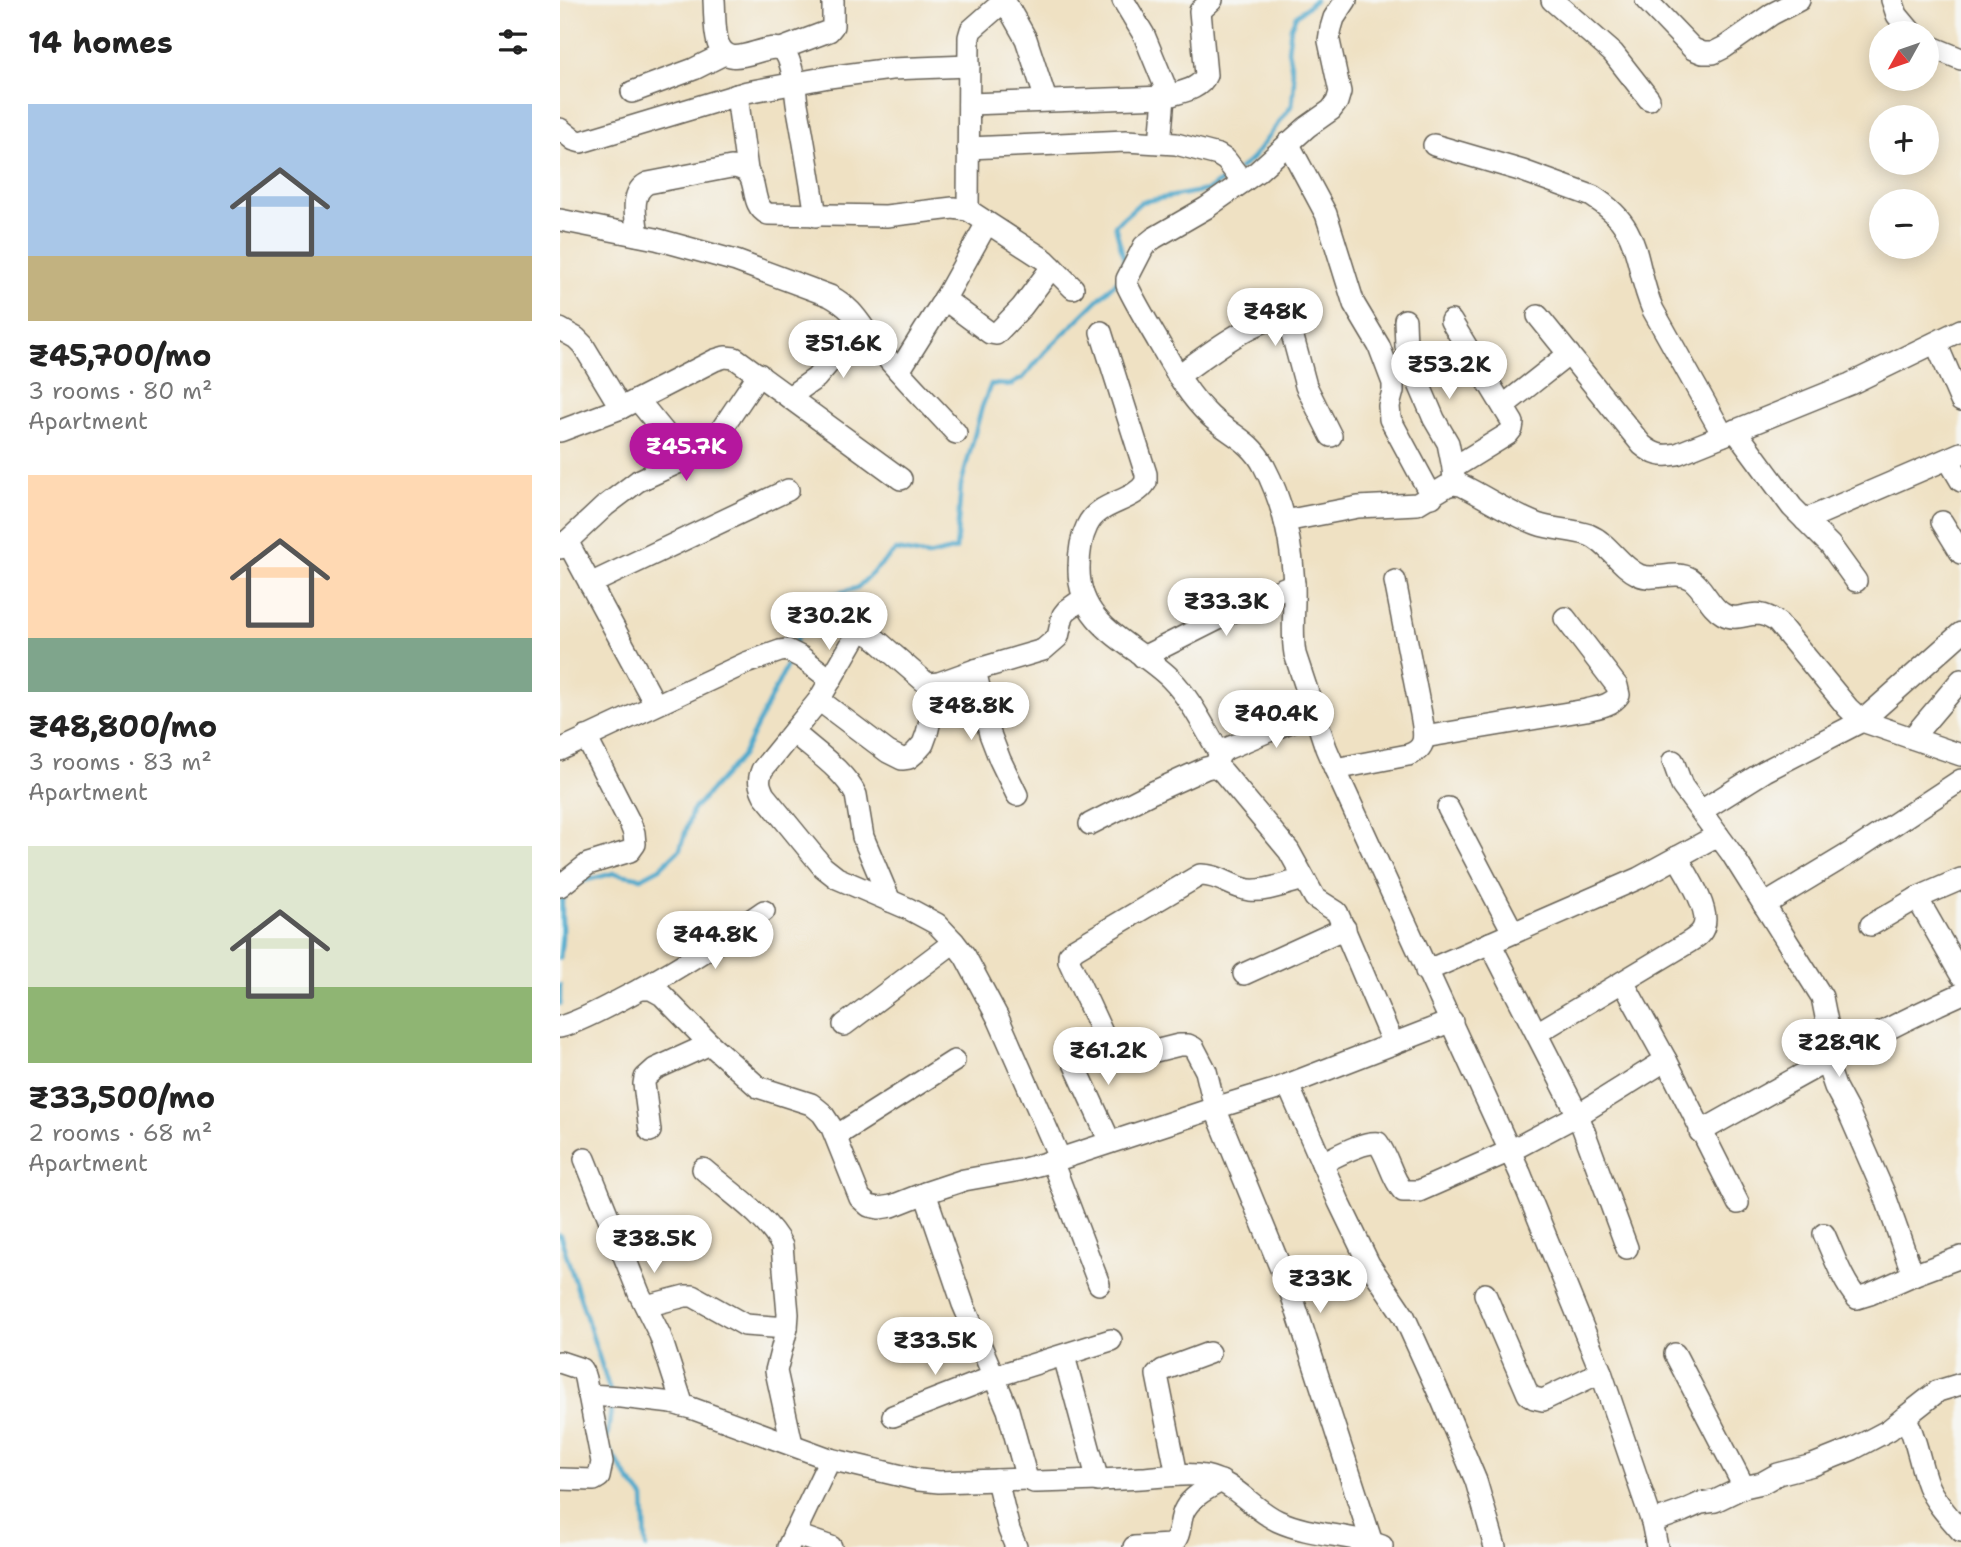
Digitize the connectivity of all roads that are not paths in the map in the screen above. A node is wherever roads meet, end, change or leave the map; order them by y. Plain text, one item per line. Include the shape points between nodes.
1 (714, 0) edge
2 (833, 0) edge
3 (1004, 0) edge
4 (1123, 0) edge
5 (1212, 0) edge
6 (1346, 0) edge
7 (1552, 0) edge
8 (1646, 0) edge
9 (1799, 0) edge
10 (1892, 0) edge
11 (1902, 21) edge
12 (781, 49) junction
13 (1939, 50) edge
14 (724, 54) junction
15 (1961, 59) edge
16 (969, 66) junction
17 (794, 83) junction
18 (632, 92) dead end
19 (737, 95) junction
20 (1165, 97) junction
21 (1649, 99) dead end
22 (1046, 100) junction
23 (969, 104) junction
24 (560, 129) edge
25 (1160, 143) junction
26 (1288, 144) junction
27 (1434, 145) dead end
28 (968, 148) junction
29 (747, 170) junction
30 (1236, 172) junction
31 (968, 210) junction
32 (816, 216) junction
33 (560, 220) edge
34 (987, 223) junction
35 (638, 235) junction
36 (1052, 267) junction
37 (1073, 288) dead end
38 (944, 299) junction
39 (1538, 316) dead end
40 (1405, 320) dead end
41 (1451, 321) dead end
42 (861, 325) junction
43 (560, 329) edge
44 (1961, 330) edge
45 (1101, 332) dead end
46 (1936, 342) junction
47 (1569, 354) junction
48 (899, 371) junction
49 (759, 374) junction
50 (1178, 376) junction
51 (789, 397) junction
52 (1961, 401) edge
53 (630, 404) junction
54 (1503, 406) junction
55 (560, 430) edge
56 (956, 433) dead end
57 (1729, 433) junction
58 (1331, 436) dead end
59 (1954, 456) edge
60 (686, 459) junction
61 (1454, 476) junction
62 (901, 479) dead end
63 (1961, 481) edge
64 (788, 489) dead end
65 (1432, 496) junction
66 (1805, 520) junction
67 (1285, 521) junction
68 (1942, 522) dead end
69 (563, 545) edge
70 (1961, 553) edge
71 (1395, 580) dead end
72 (1856, 580) dead end
73 (590, 584) junction
74 (1294, 584) junction
75 (1084, 598) junction
76 (1565, 618) dead end
77 (1961, 633) edge
78 (1143, 657) junction
79 (975, 670) junction
80 (831, 680) junction
81 (1961, 680) edge
82 (939, 683) junction
83 (819, 700) junction
84 (655, 704) junction
85 (1314, 712) junction
86 (1862, 720) junction
87 (793, 732) junction
88 (586, 737) junction
89 (1424, 737) junction
90 (1912, 738) junction
91 (560, 750) edge
92 (1961, 755) edge
93 (1218, 760) junction
94 (1673, 761) dead end
95 (1335, 769) junction
96 (1961, 779) edge
97 (1017, 795) dead end
98 (1448, 808) dead end
99 (1701, 811) junction
100 (1090, 824) dead end
101 (1718, 835) junction
102 (1677, 857) junction
103 (1304, 879) junction
104 (1961, 879) edge
105 (560, 886) edge
106 (1917, 898) junction
107 (890, 901) junction
108 (1765, 905) junction
109 (764, 911) dead end
110 (1871, 925) dead end
111 (1345, 928) junction
112 (1513, 932) junction
113 (954, 942) junction
114 (1490, 943) junction
115 (1426, 971) junction
116 (1244, 974) dead end
117 (1961, 975) edge
118 (1623, 982) junction
119 (641, 989) junction
120 (1961, 994) edge
121 (1452, 1021) junction
122 (845, 1025) dead end
123 (560, 1027) edge
124 (1537, 1033) junction
125 (710, 1044) junction
126 (1393, 1044) junction
127 (1067, 1048) dead end
128 (1666, 1060) junction
129 (954, 1061) dead end
130 (1826, 1062) junction
131 (1288, 1085) junction
132 (1215, 1108) junction
133 (1578, 1115) junction
134 (650, 1131) dead end
135 (1700, 1132) junction
136 (836, 1136) junction
137 (1110, 1142) junction
138 (1510, 1151) junction
139 (585, 1159) dead end
140 (1056, 1160) junction
141 (1322, 1163) junction
142 (703, 1169) dead end
143 (925, 1193) junction
144 (1738, 1203) dead end
145 (1824, 1234) dead end
146 (1627, 1248) dead end
147 (1961, 1257) edge
148 (1913, 1275) junction
149 (1099, 1284) dead end
150 (1485, 1294) dead end
151 (646, 1306) junction
152 (787, 1328) junction
153 (1111, 1340) dead end
154 (1209, 1353) dead end
155 (1675, 1354) dead end
156 (1064, 1356) junction
157 (560, 1362) edge
158 (1601, 1372) junction
159 (993, 1377) junction
160 (1961, 1384) edge
161 (594, 1396) junction
162 (683, 1406) junction
163 (893, 1416) dead end
164 (1905, 1417) junction
165 (792, 1444) junction
166 (830, 1458) junction
167 (1177, 1475) junction
168 (560, 1479) edge
169 (1027, 1479) junction
170 (997, 1480) junction
171 (1221, 1480) junction
172 (1098, 1481) junction
173 (1744, 1487) junction
174 (1652, 1522) junction
175 (1961, 1531) edge
176 (1012, 1539) edge
177 (791, 1540) edge
178 (1378, 1545) edge
179 (831, 1547) edge
180 (1134, 1547) edge
181 (1495, 1547) edge
182 (1657, 1547) edge

1 - 14 street via 717,39
2 - 12 street via 829,31
3 - 16 street via 971,30
3 - 22 street via 1026,39
4 - 20 street via 1162,76
5 - 20 street via 1200,11 1204,80
6 - 26 street via 1334,18 1329,41 1340,92 1337,102
7 - 21 street via 1614,54
8 - 9 street via 1693,49 1713,53
10 - 11 street
12 - 14 street via 730,57
12 - 17 street via 787,54
13 - 15 street
14 - 18 street
16 - 17 street via 891,69
16 - 23 street
17 - 19 street
17 - 32 street
19 - 24 street via 581,142
19 - 29 street
20 - 22 street
20 - 25 street
22 - 23 street
23 - 28 street
25 - 28 street
25 - 30 street via 1208,151
26 - 30 street via 1257,172
26 - 65 street via 1326,214 1354,304 1379,346 1393,383 1390,419
27 - 57 street via 1592,196 1615,214 1632,237 1653,310
28 - 31 street
29 - 32 street via 762,212
29 - 35 street via 731,167 642,186 635,207
30 - 50 street via 1206,208 1144,246 1127,279
31 - 32 street
31 - 34 street
33 - 35 street
34 - 36 street
34 - 38 street
35 - 42 street via 736,261 830,296 844,303
36 - 37 street
36 - 38 street via 996,334
38 - 48 street
39 - 47 street
40 - 61 street via 1410,363 1448,443
41 - 54 street
42 - 48 street
42 - 51 street via 816,378
43 - 53 street via 583,345
44 - 46 street
45 - 75 street via 1146,482 1091,519 1079,556
46 - 52 street
46 - 57 street via 1850,384
47 - 54 street
47 - 57 street via 1651,453 1677,454
48 - 56 street
49 - 51 street
49 - 53 street via 725,356
49 - 60 street via 715,439
50 - 58 street via 1229,340 1278,319 1291,330 1306,386
50 - 67 street via 1210,417 1257,453
51 - 62 street
53 - 55 street
53 - 60 street
54 - 61 street via 1512,429
57 - 66 street
59 - 63 street
59 - 66 street
60 - 69 street via 638,481
61 - 65 street
61 - 86 street via 1504,509 1537,524 1588,534 1640,576 1688,577 1722,614 1768,615
64 - 73 street
65 - 67 street via 1417,504 1358,507
66 - 72 street
67 - 74 street
68 - 70 street
69 - 73 street
71 - 89 street
73 - 84 street
74 - 78 street
74 - 85 street via 1292,639
75 - 78 street via 1105,628
75 - 79 street via 1063,615 1058,637 1043,650
76 - 89 street via 1617,686 1615,701
77 - 86 street
78 - 93 street via 1183,694
79 - 82 street
79 - 97 street via 990,734
80 - 82 street via 861,632 872,636 925,682
80 - 83 street
80 - 84 street via 794,653 780,650
81 - 90 street
82 - 83 street via 923,744 902,759
83 - 87 street
84 - 88 street
85 - 93 street via 1232,745
85 - 95 street
86 - 90 street
86 - 99 street
87 - 107 street via 853,789 863,836
87 - 107 street via 762,770 759,786 764,795 823,867
88 - 91 street
88 - 105 street via 630,823 635,844 630,851 588,864
89 - 95 street via 1416,752
90 - 92 street
93 - 100 street
93 - 103 street via 1289,851
94 - 99 street via 1682,786
95 - 115 street
96 - 108 street
98 - 112 street
99 - 101 street
101 - 102 street
101 - 108 street
102 - 112 street
102 - 118 street via 1702,903 1704,929
103 - 111 street via 1315,898 1337,912
103 - 132 street via 1249,890 1200,876 1069,955 1072,971 1111,1052 1127,1058 1179,1045 1194,1048 1206,1071
104 - 106 street
106 - 110 street
106 - 117 street
107 - 113 street via 937,924
108 - 130 street via 1822,997 1828,1027
109 - 119 street
111 - 116 street
111 - 126 street
112 - 114 street
113 - 122 street
113 - 140 street via 998,1018
114 - 115 street
114 - 124 street
115 - 121 street
118 - 124 street
118 - 128 street
119 - 123 street
119 - 125 street via 662,995
120 - 130 street
121 - 126 street
121 - 138 street
124 - 133 street
125 - 134 street via 645,1078
125 - 136 street via 758,1087 811,1104
126 - 131 street
127 - 137 street
128 - 133 street
128 - 135 street
129 - 136 street
130 - 135 street
130 - 148 street via 1884,1193
131 - 132 street
131 - 141 street
132 - 137 street
132 - 178 street via 1292,1296
133 - 138 street
133 - 146 street
135 - 144 street
136 - 143 street via 860,1198 869,1206 892,1206
137 - 140 street
138 - 141 street via 1409,1192 1398,1185 1378,1143
138 - 158 street
139 - 151 street
140 - 143 street
140 - 149 street
141 - 181 street via 1370,1264 1404,1316 1442,1400 1476,1481
142 - 152 street via 778,1237
143 - 159 street
145 - 148 street via 1846,1286 1857,1298
147 - 148 street
150 - 158 street via 1528,1394 1543,1400
151 - 152 street via 693,1296 745,1325
151 - 162 street
152 - 165 street via 776,1371
153 - 156 street
154 - 167 street via 1157,1376
155 - 173 street
156 - 159 street
156 - 172 street
157 - 161 street via 581,1369
158 - 174 street
159 - 163 street
159 - 169 street via 1008,1410
160 - 164 street via 1938,1391
161 - 162 street
161 - 168 street via 602,1462 599,1477
162 - 165 street
164 - 173 street via 1853,1449
164 - 175 street via 1928,1486
165 - 166 street
166 - 170 street via 919,1480
166 - 177 street
167 - 171 street
167 - 172 street
169 - 170 street
169 - 172 street
170 - 176 street
171 - 178 street via 1276,1520
171 - 180 street via 1197,1497 1171,1545
173 - 174 street
174 - 182 street
177 - 179 street

